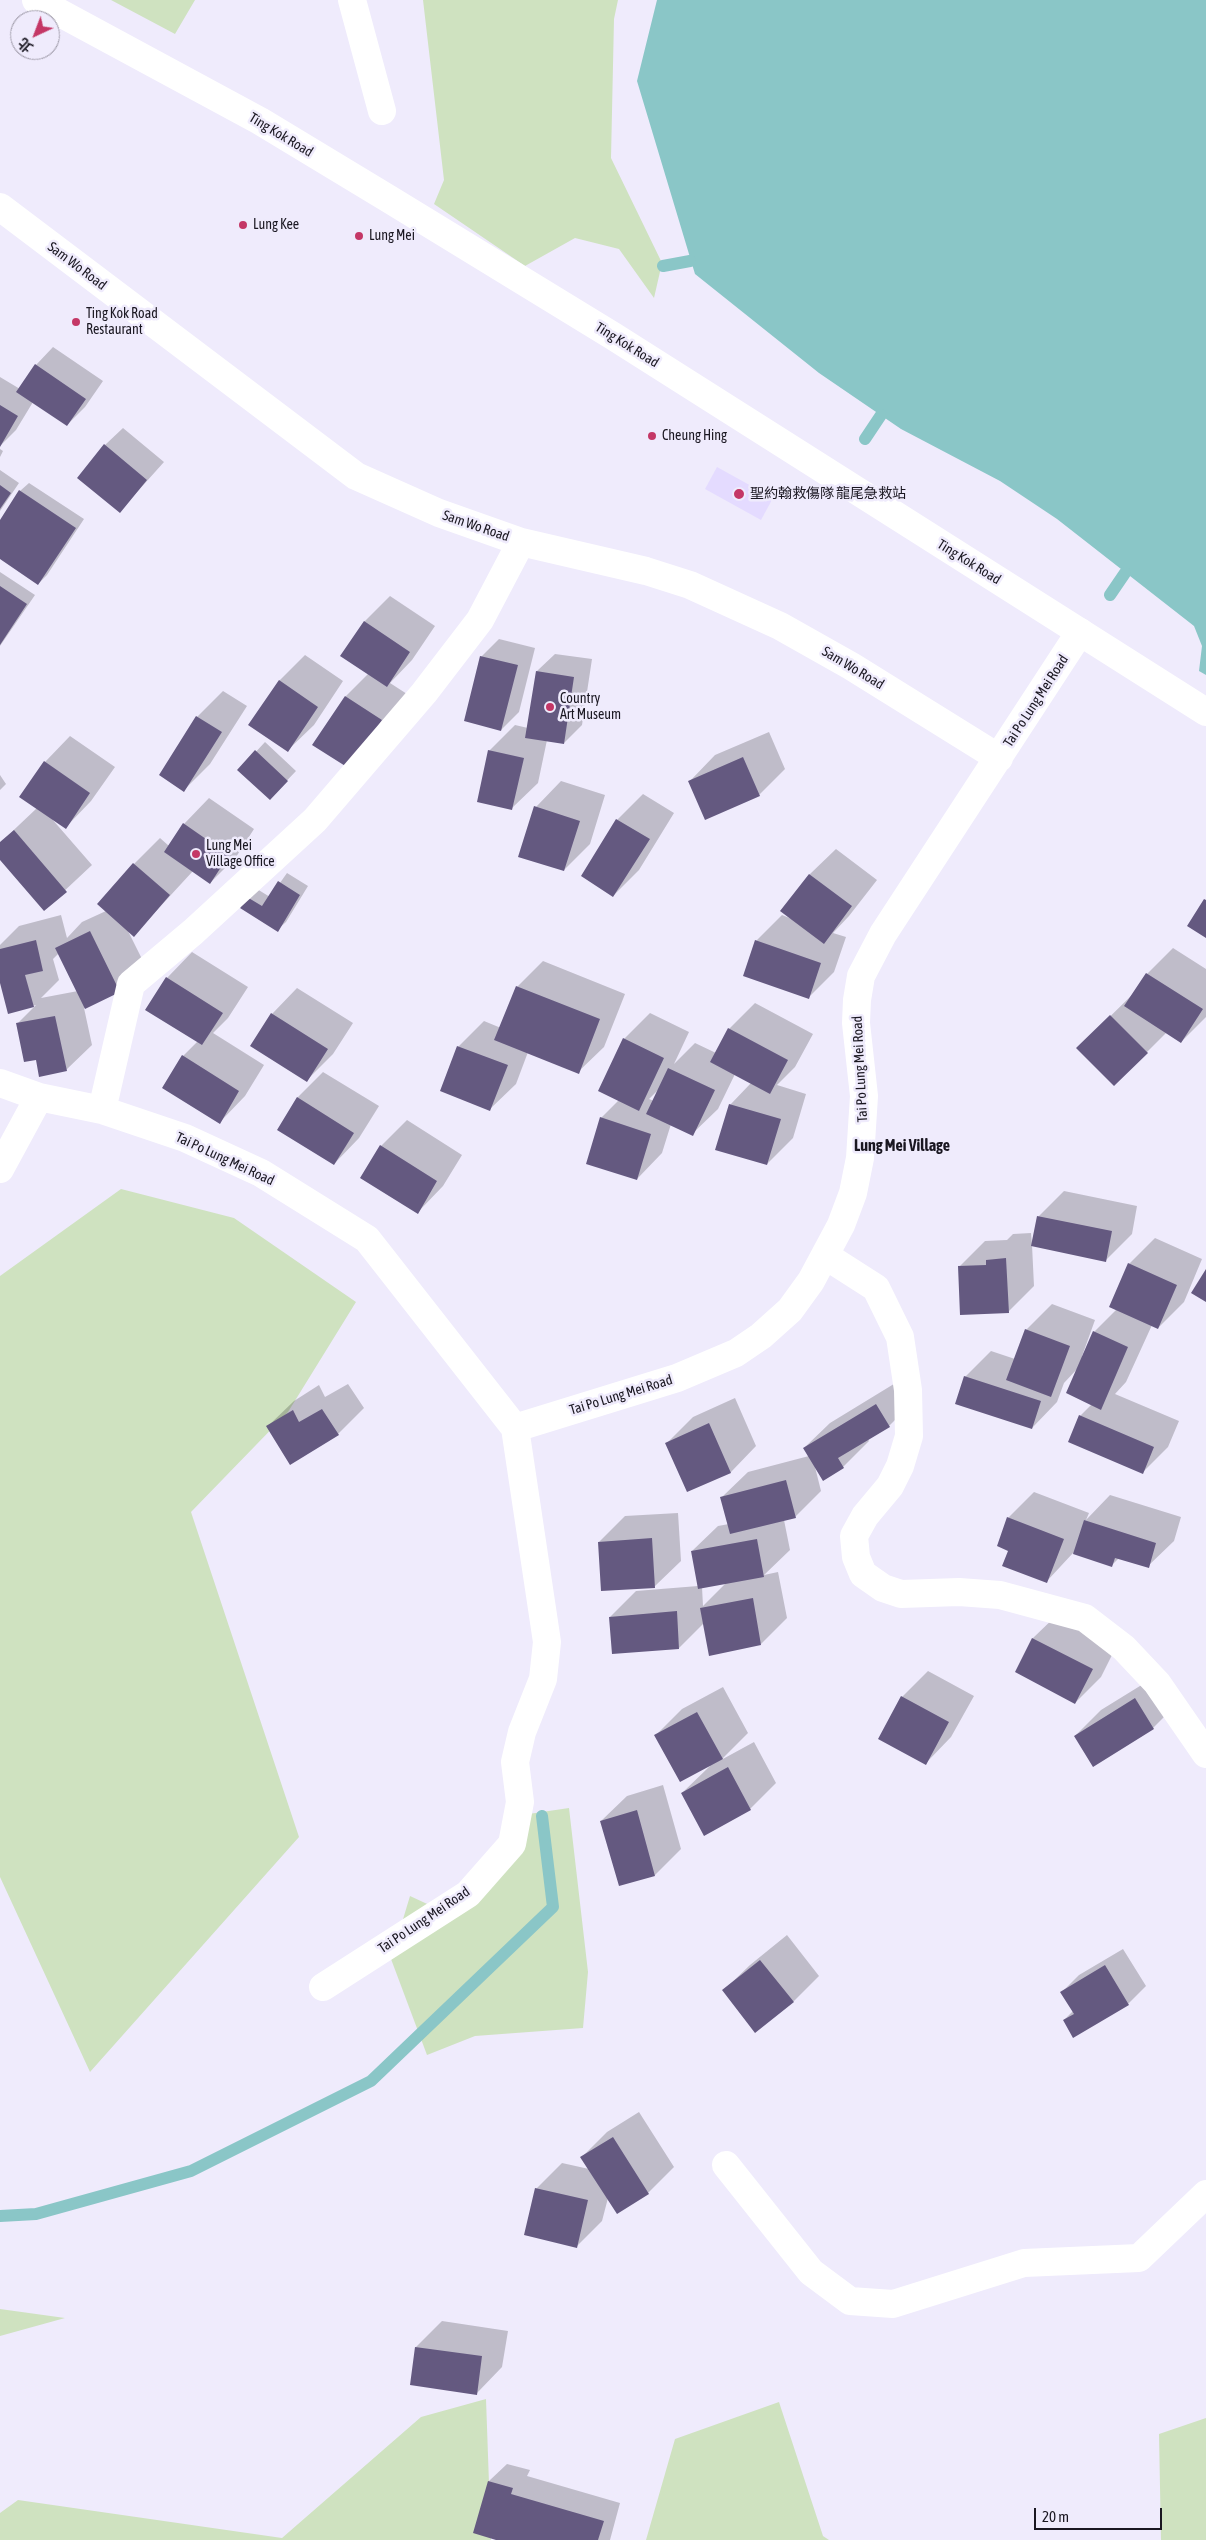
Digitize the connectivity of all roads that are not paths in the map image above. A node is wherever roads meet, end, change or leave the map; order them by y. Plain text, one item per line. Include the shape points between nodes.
1 (36, 0) edge
2 (352, 0) edge
3 (382, 111) dead end
4 (0, 207) edge
5 (520, 542) junction
6 (1080, 632) junction
7 (1206, 712) edge
8 (999, 758) junction
9 (0, 1083) edge
10 (39, 1097) junction
11 (102, 1110) junction
12 (0, 1169) edge
13 (826, 1256) junction
14 (515, 1428) junction
15 (1206, 1754) edge
16 (323, 1987) dead end
17 (726, 2164) dead end
18 (1206, 2194) edge

1 - 6 street, Ting Kok Road via 260,121 389,199 614,336
2 - 3 street
4 - 5 street, Sam Wo Road via 356,476 438,513
5 - 8 street, Sam Wo Road via 646,571 717,597 780,626 851,666
5 - 11 street via 480,620 424,693 315,820 131,984
6 - 7 street, Ting Kok Road
6 - 8 street, Tai Po Lung Mei Road
8 - 13 street, Tai Po Lung Mei Road via 884,934 861,976 856,1023 864,1096 860,1158 853,1193
9 - 10 street, Tai Po Lung Mei Road
10 - 11 street, Tai Po Lung Mei Road
10 - 12 street
11 - 14 street, Tai Po Lung Mei Road via 185,1138 261,1173 367,1238
13 - 14 street, Tai Po Lung Mei Road via 790,1310 736,1354 677,1378
13 - 15 street via 876,1288 900,1337 908,1390 909,1436 900,1466 890,1486 865,1516 854,1536 856,1556 863,1574 883,1588 901,1594 959,1592 1000,1595 1085,1618 1124,1648 1157,1683
14 - 16 street, Tai Po Lung Mei Road via 548,1642 543,1679 522,1732 515,1762 520,1802 512,1844 468,1894
17 - 18 street via 811,2272 850,2301 893,2304 1024,2262 1139,2258

